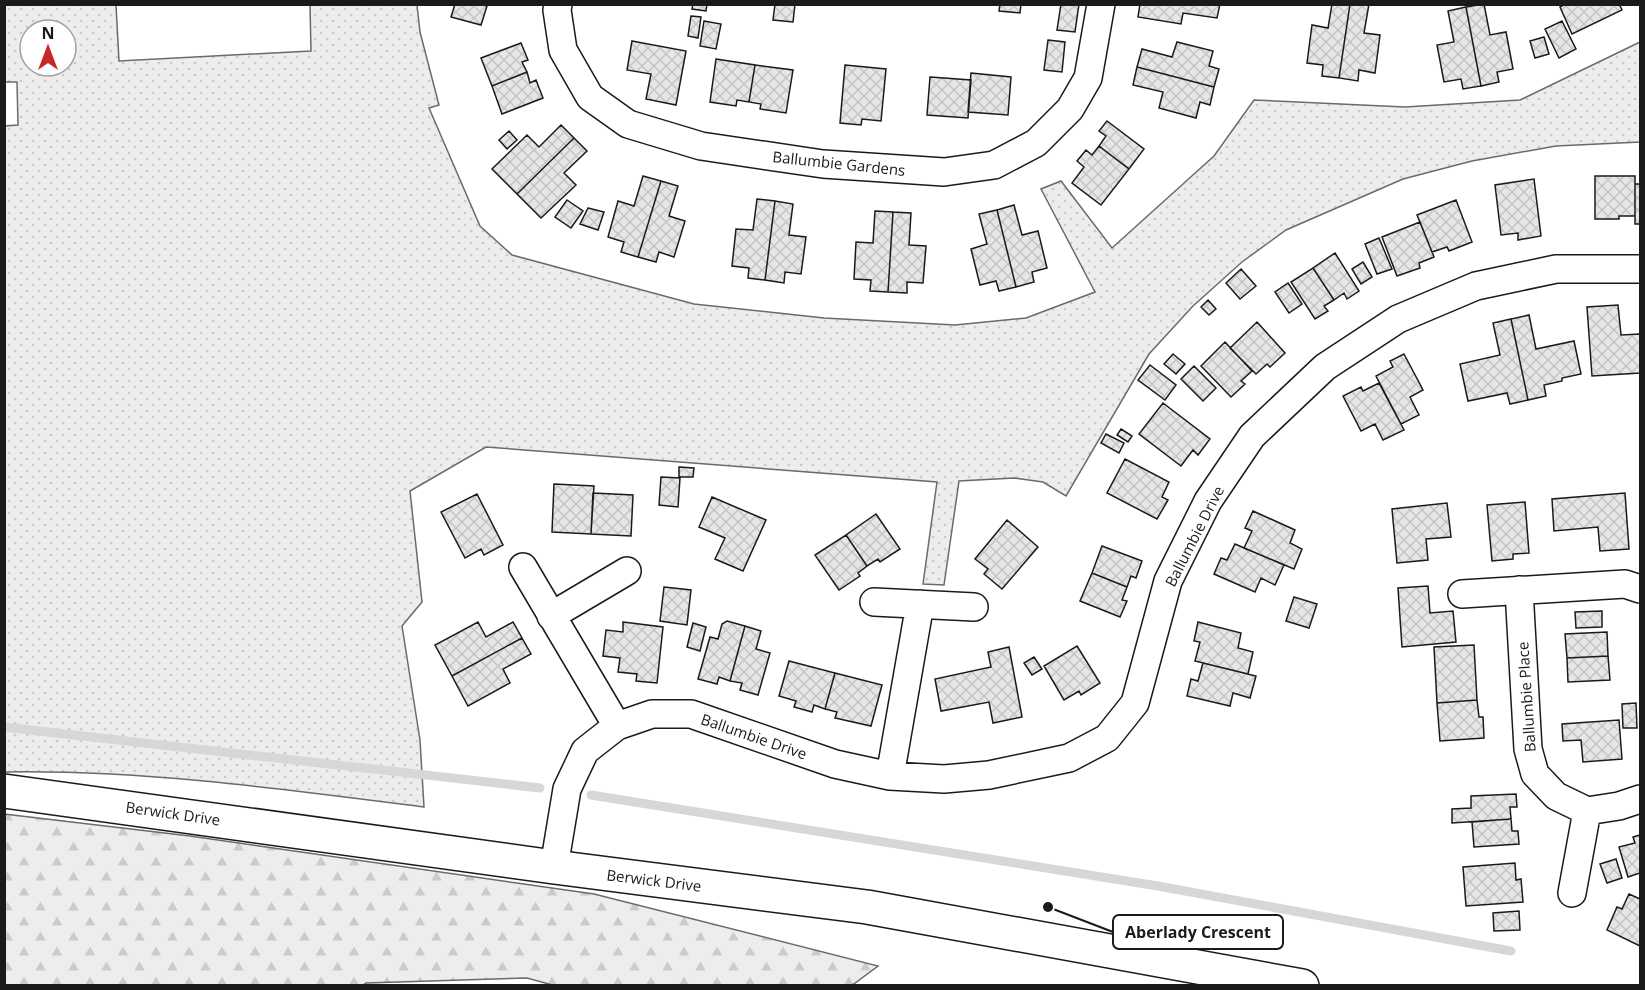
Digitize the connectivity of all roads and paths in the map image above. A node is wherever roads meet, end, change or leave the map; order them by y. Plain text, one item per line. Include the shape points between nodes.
1 (558, 4) edge
2 (1101, 4) edge
3 (1641, 269) edge
4 (523, 567) dead end
5 (627, 571) dead end
6 (1641, 589) edge
7 (1519, 590) junction
8 (1462, 594) dead end
9 (874, 602) dead end
10 (920, 604) junction
11 (974, 607) dead end
12 (551, 616) junction
13 (617, 726) junction
14 (890, 776) junction
15 (4, 791) edge
16 (1641, 799) edge
17 (1587, 811) junction
18 (554, 867) junction
19 (1572, 893) dead end
20 (1183, 974) edge
21 (1302, 986) edge

1 - 2 street, Ballumbie Gardens via 563,50 590,97 628,124 701,146 823,164 944,172 994,165 1036,143 1070,110 1088,78
3 - 14 street, Ballumbie Drive via 1556,268 1476,286 1398,319 1325,367 1252,436 1208,501 1168,581 1135,703 1107,738 1069,758 990,775 944,779
4 - 12 street
5 - 12 street
6 - 7 street via 1625,584
7 - 8 street
7 - 17 street, Ballumbie Place via 1528,749 1535,774 1556,796
9 - 10 street
10 - 11 street
10 - 14 street
12 - 13 street
13 - 14 street, Ballumbie Drive via 652,714 691,714 835,764
13 - 18 street, Ballumbie Drive via 585,751 567,789
15 - 18 street, Berwick Drive
16 - 17 street
17 - 19 street
18 - 20 street, Berwick Drive via 867,907
20 - 21 street, Berwick Drive

